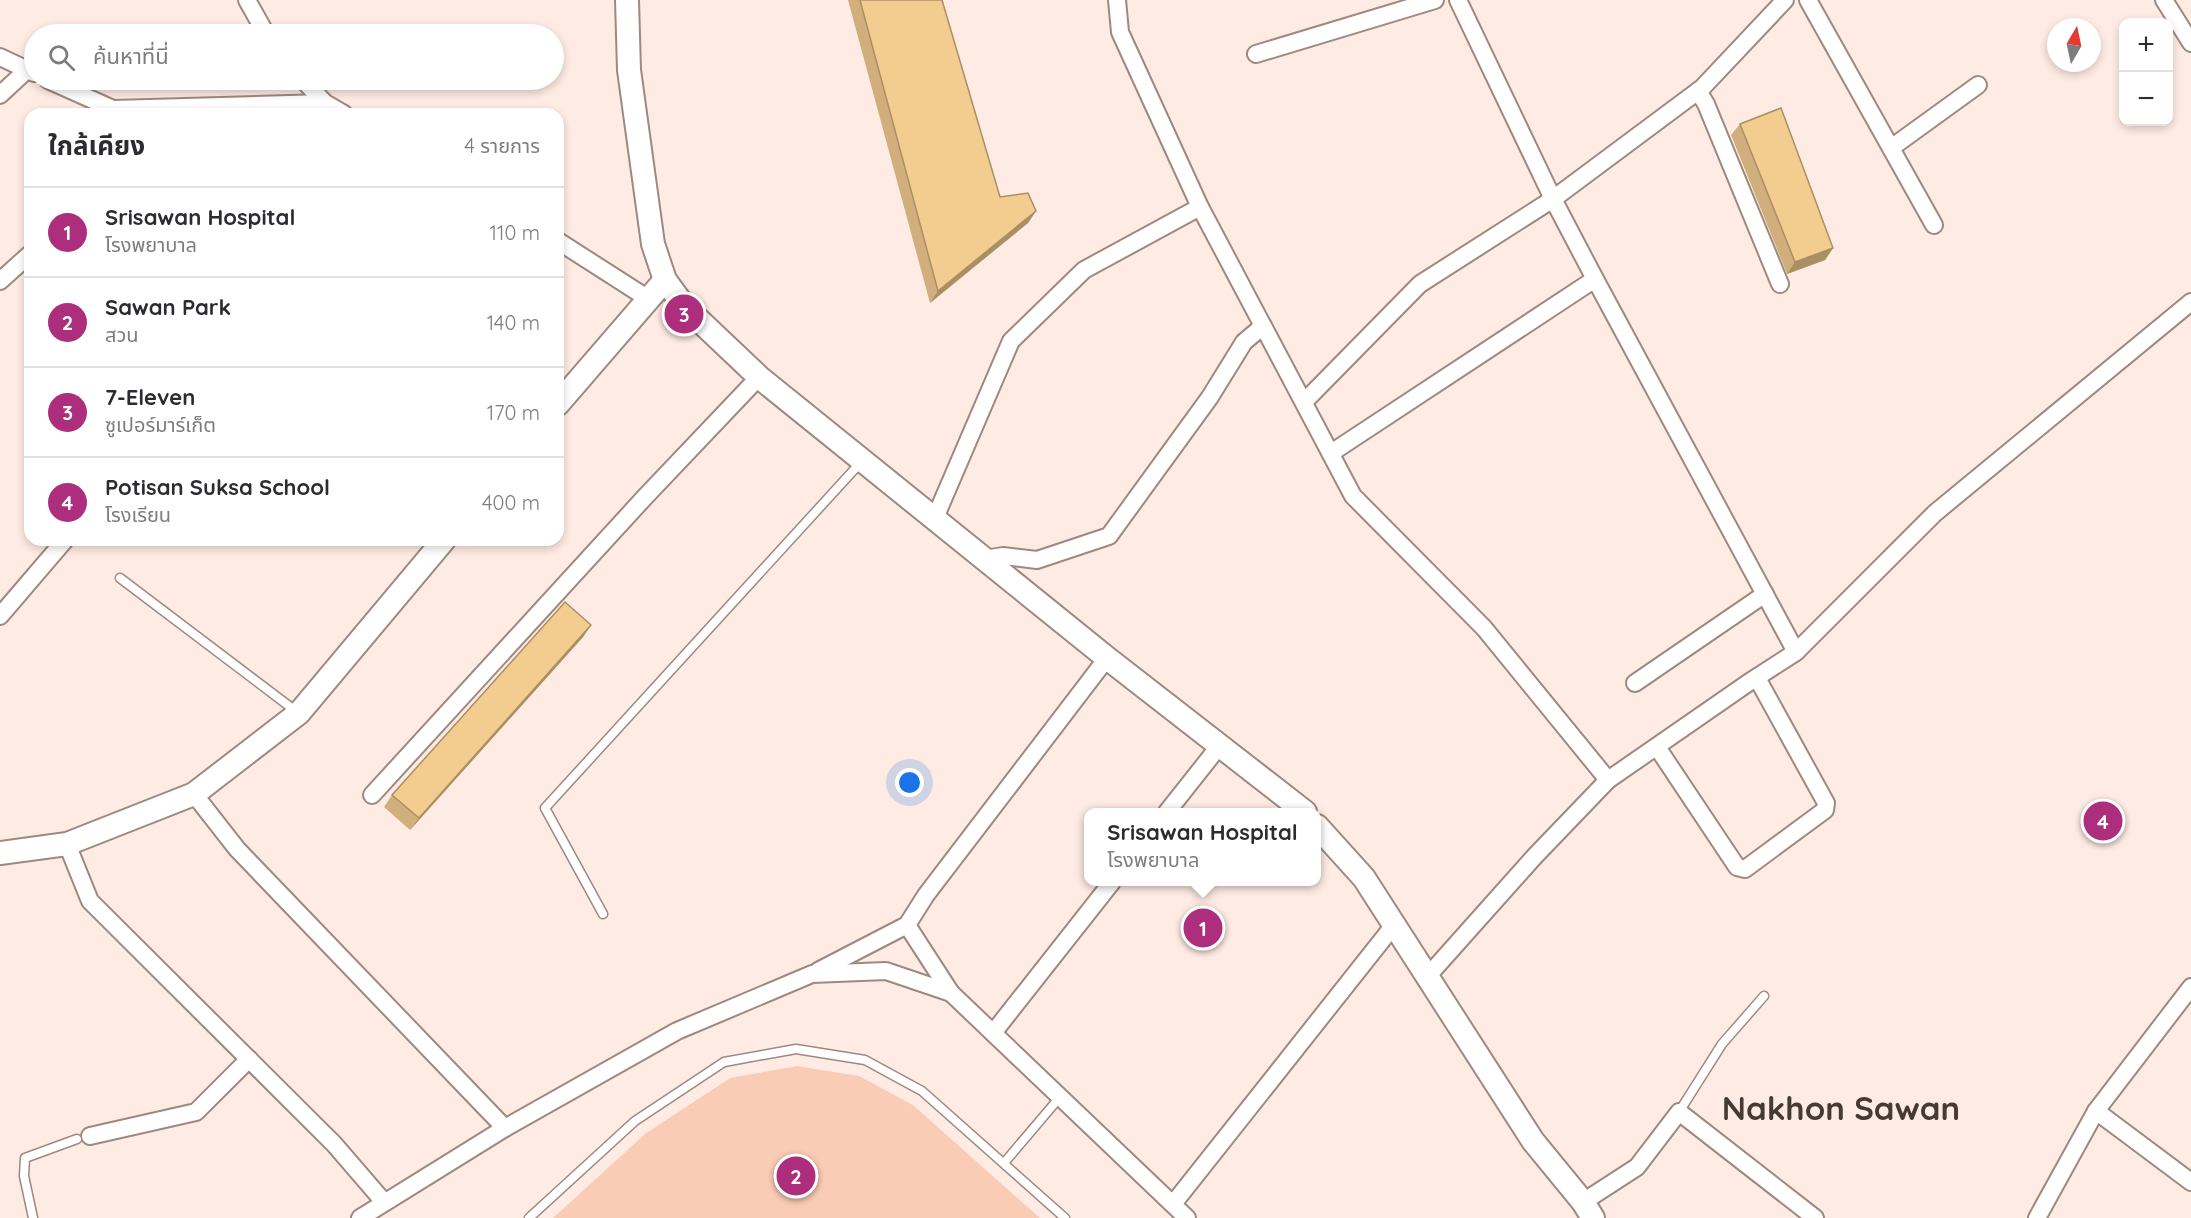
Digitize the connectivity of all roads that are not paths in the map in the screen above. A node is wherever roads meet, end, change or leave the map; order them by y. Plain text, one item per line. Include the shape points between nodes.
1 (247, 0) edge
2 (627, 0) edge
3 (1117, 0) edge
4 (1435, 0) edge
5 (1458, 0) edge
6 (1785, 0) edge
7 (1808, 0) edge
8 (2164, 0) edge
9 (260, 24) edge
10 (2191, 43) edge
11 (1256, 54) dead end
12 (0, 57) edge
13 (24, 68) edge
14 (24, 76) edge
15 (1978, 85) dead end
16 (70, 90) edge
17 (313, 90) edge
18 (1698, 90) junction
19 (0, 95) edge
20 (325, 103) junction
21 (111, 108) edge
22 (227, 108) edge
23 (334, 108) edge
24 (1891, 148) junction
25 (1553, 199) junction
26 (1200, 207) junction
27 (1934, 225) dead end
28 (564, 245) edge
29 (24, 259) edge
30 (1595, 279) junction
31 (665, 280) junction
32 (0, 281) edge
33 (1780, 284) dead end
34 (647, 298) junction
35 (2191, 302) edge
36 (1263, 326) junction
37 (759, 377) junction
38 (564, 397) edge
39 (1304, 402) junction
40 (1331, 453) junction
41 (863, 461) junction
42 (935, 518) junction
43 (60, 546) edge
44 (439, 546) edge
45 (985, 559) junction
46 (120, 578) dead end
47 (1765, 594) junction
48 (0, 616) edge
49 (1796, 652) junction
50 (1107, 658) junction
51 (1757, 678) junction
52 (1635, 683) dead end
53 (299, 713) junction
54 (1220, 745) junction
55 (1657, 747) junction
56 (1608, 780) junction
57 (194, 794) junction
58 (372, 795) dead end
59 (1171, 808) edge
60 (1299, 808) edge
61 (1321, 830) edge
62 (67, 844) junction
63 (0, 853) edge
64 (1109, 886) edge
65 (603, 914) dead end
66 (907, 925) junction
67 (1394, 925) junction
68 (812, 974) junction
69 (1427, 976) junction
70 (2191, 987) edge
71 (951, 993) junction
72 (1764, 996) dead end
73 (993, 1033) junction
74 (249, 1059) junction
75 (1060, 1097) junction
76 (2096, 1111) junction
77 (1679, 1112) junction
78 (505, 1128) junction
79 (83, 1138) joint
80 (1004, 1163) junction
81 (2191, 1182) edge
82 (384, 1202) junction
83 (1173, 1204) junction
84 (1588, 1210) edge
85 (33, 1218) edge
86 (360, 1218) edge
87 (529, 1218) edge
88 (1065, 1218) edge
89 (1187, 1218) edge
90 (1815, 1218) edge
91 (2037, 1218) edge

1 - 9 street
2 - 31 street via 629,70 653,244
3 - 26 street via 1120,32
4 - 11 street
5 - 25 street
6 - 18 street
7 - 24 street
8 - 10 street
12 - 13 street
14 - 19 street
15 - 24 street
16 - 21 street
17 - 20 street
18 - 25 street
18 - 33 street
20 - 22 street
20 - 23 street
24 - 27 street
25 - 30 street
25 - 39 street via 1420,284
26 - 36 street
26 - 42 street via 1084,270 1011,341
28 - 34 street
29 - 32 street
30 - 40 street
30 - 47 street
31 - 34 street
31 - 37 street via 684,306
34 - 38 street
35 - 49 street via 1935,513
36 - 39 street
36 - 45 street via 1244,342 1210,397 1109,536 1037,560 1003,556
37 - 41 street
37 - 58 street
39 - 40 street
40 - 56 street via 1353,496 1484,628
41 - 42 street
41 - 65 lane via 545,808
42 - 45 street
43 - 48 street
44 - 53 street
45 - 50 street
46 - 53 lane
47 - 49 street
47 - 52 street
49 - 51 street
50 - 54 street
50 - 66 street via 926,894
51 - 55 street
51 - 55 street via 1826,806 1745,869 1737,867
53 - 57 street
54 - 59 street
54 - 60 street
55 - 56 street
56 - 69 street
57 - 62 street
57 - 78 street via 237,849
61 - 67 street via 1364,878
62 - 63 street
62 - 74 street via 90,901
64 - 73 street
66 - 68 street
66 - 71 street
67 - 69 street
67 - 83 street
68 - 71 street via 886,971
68 - 78 street via 677,1031
69 - 84 street via 1533,1141
70 - 76 street
71 - 73 street
72 - 77 lane via 1722,1044
73 - 75 street
74 - 79 street via 196,1112
74 - 82 street via 334,1144
75 - 80 lane
75 - 83 street
76 - 81 street
76 - 91 street
77 - 84 street via 1637,1167
77 - 90 street
78 - 82 street
79 - 85 lane via 25,1158 24,1176
80 - 87 lane via 922,1091 865,1060 796,1049 724,1062 634,1121
80 - 88 lane
82 - 86 street
83 - 89 street

